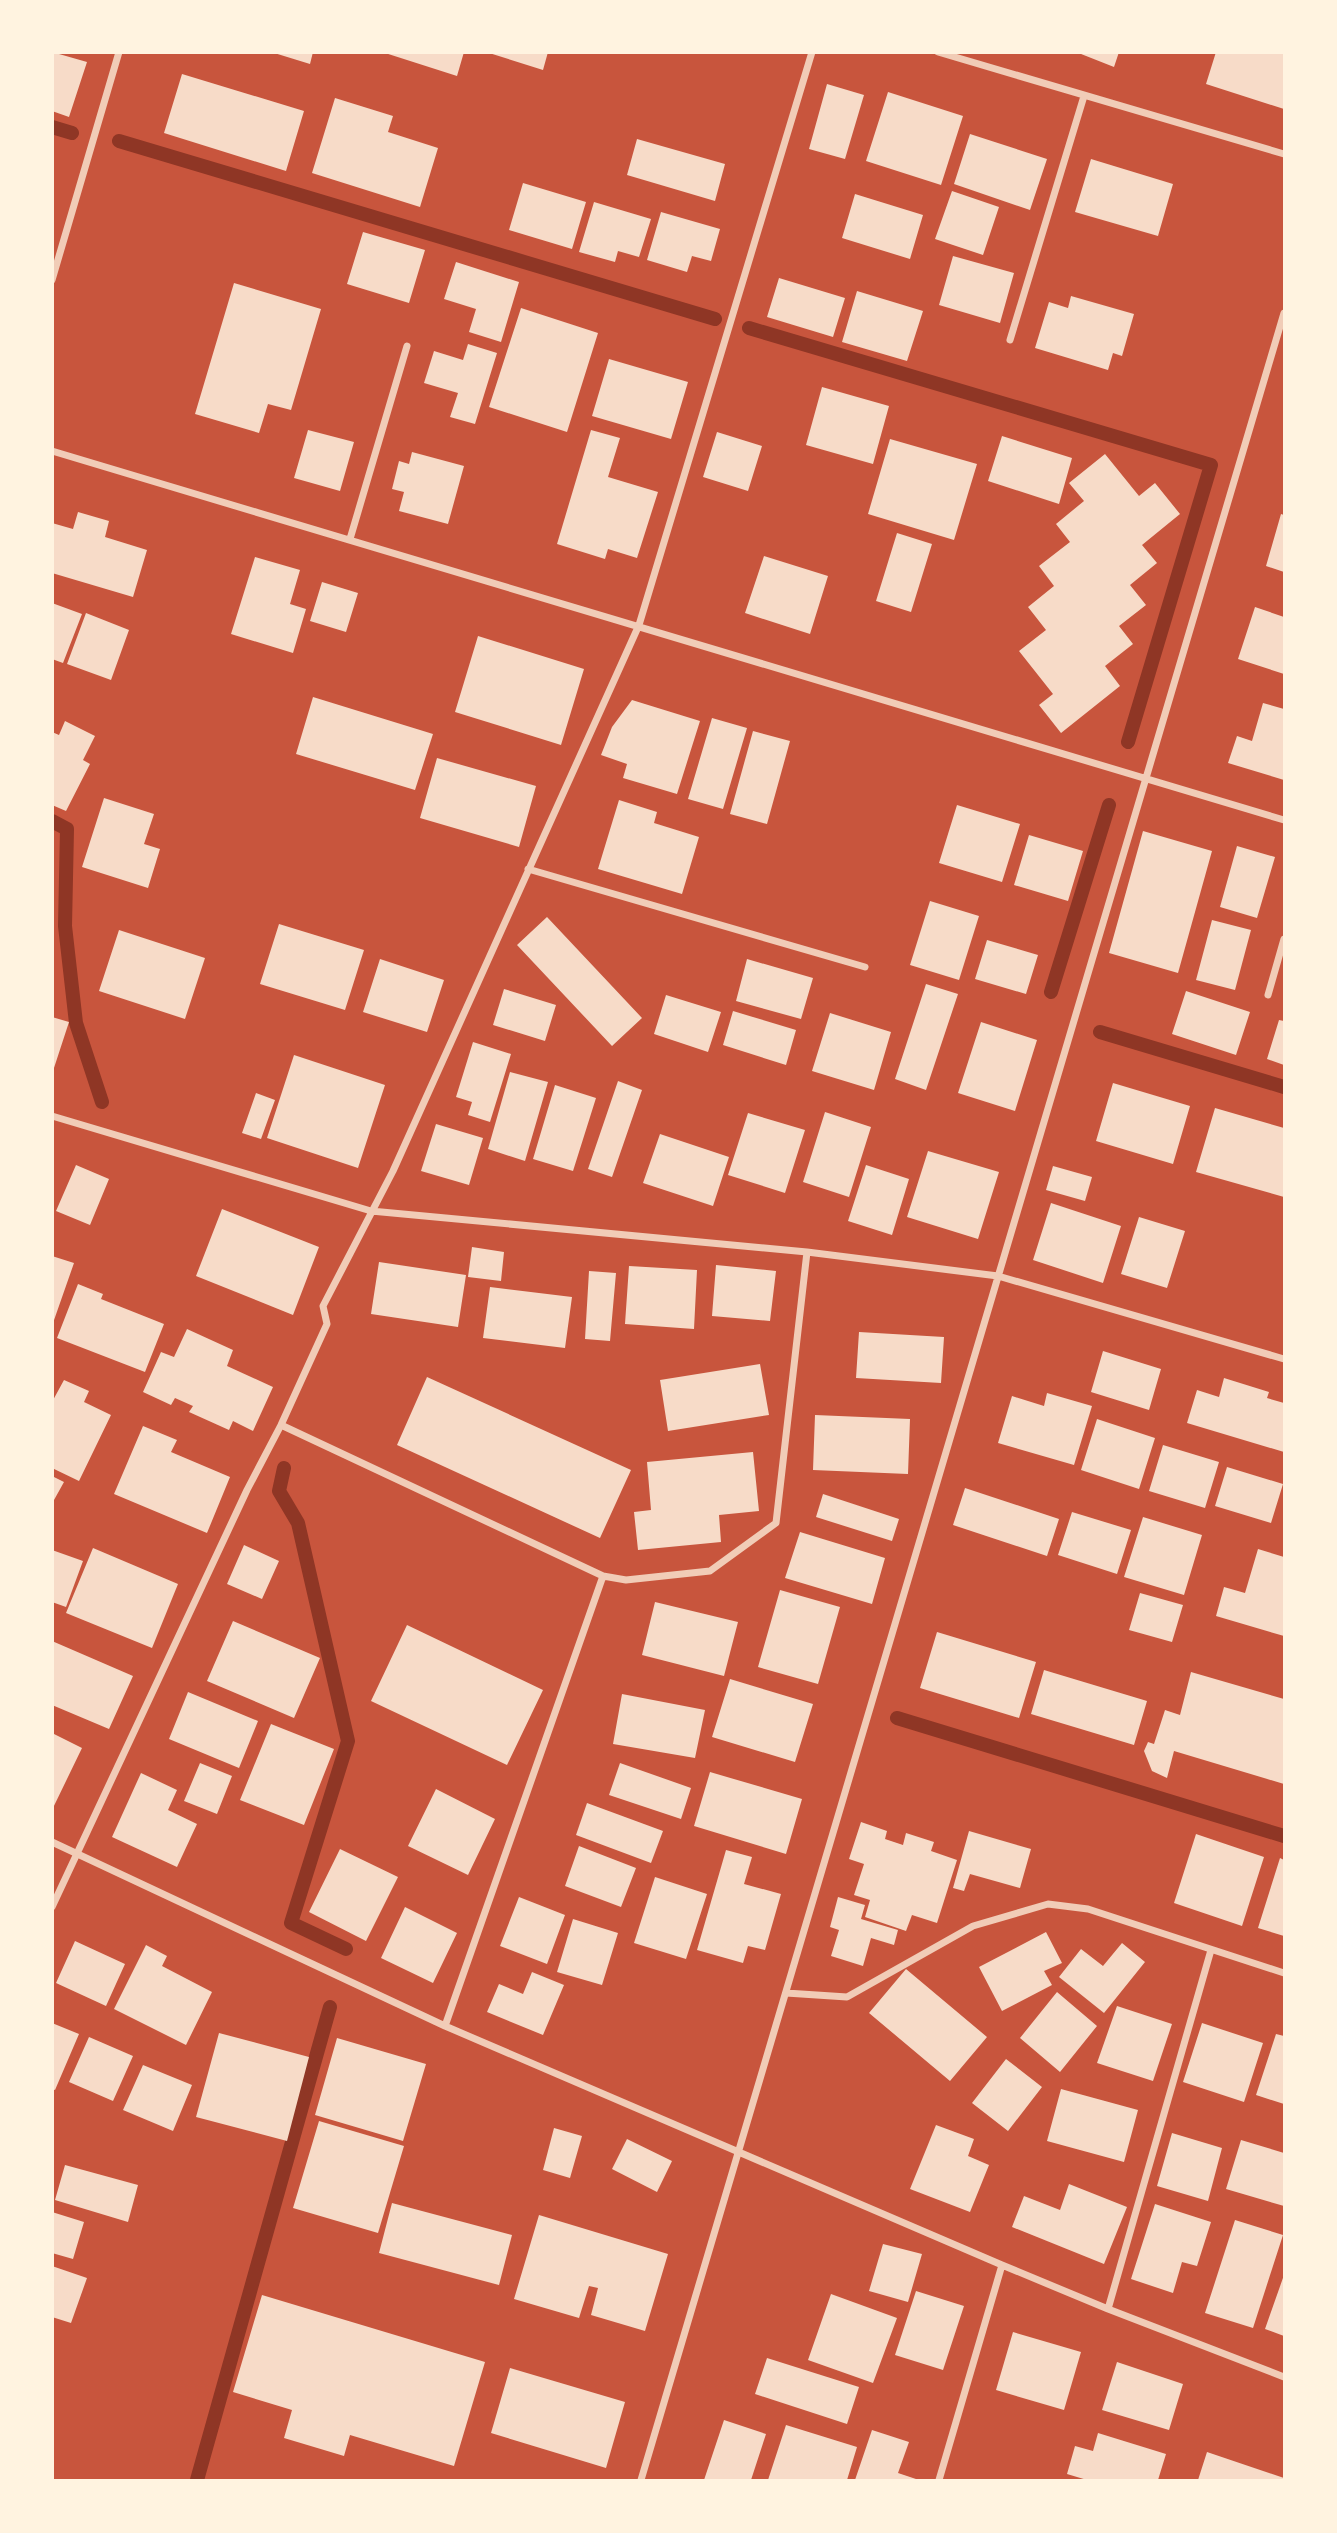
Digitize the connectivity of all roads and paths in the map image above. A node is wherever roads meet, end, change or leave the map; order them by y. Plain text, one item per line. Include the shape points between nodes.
1 (119, 52) edge
2 (812, 52) edge
3 (939, 52) edge
4 (1084, 96) junction
5 (1284, 154) edge
6 (52, 280) edge
7 (1284, 313) edge
8 (1010, 341) dead end
9 (407, 346) dead end
10 (52, 451) edge
11 (350, 538) junction
12 (639, 625) junction
13 (1148, 779) junction
14 (1284, 820) edge
15 (528, 869) junction
16 (1284, 939) edge
17 (865, 967) dead end
18 (1268, 995) dead end
19 (52, 1116) edge
20 (371, 1211) junction
21 (807, 1252) junction
22 (998, 1276) junction
23 (1284, 1359) edge
24 (281, 1424) junction
25 (603, 1576) junction
26 (52, 1842) edge
27 (76, 1853) junction
28 (52, 1907) edge
29 (1211, 1951) junction
30 (1284, 1973) edge
31 (786, 1993) junction
32 (445, 2026) junction
33 (737, 2151) junction
34 (1002, 2265) junction
35 (1108, 2309) junction
36 (1284, 2377) edge
37 (641, 2480) edge
38 (939, 2480) edge

1 - 6 street
2 - 12 street
3 - 4 street
4 - 5 street
4 - 8 street
7 - 13 street
9 - 11 street
10 - 11 street
11 - 12 street
12 - 13 street
12 - 15 street
13 - 14 street
13 - 22 street
15 - 17 street
15 - 20 street
16 - 18 street
19 - 20 street
20 - 21 street
20 - 24 street via 323,1306 327,1324
21 - 22 street
21 - 25 street via 776,1523 710,1571 626,1580
22 - 23 street
22 - 31 street
24 - 25 street
24 - 27 street
25 - 32 street
26 - 27 street
27 - 28 street
27 - 32 street
29 - 30 street
29 - 31 street via 1088,1909 1048,1905 973,1926 846,1997
29 - 35 street
31 - 33 street
32 - 33 street
33 - 34 street
33 - 37 street
34 - 35 street
34 - 38 street
35 - 36 street

